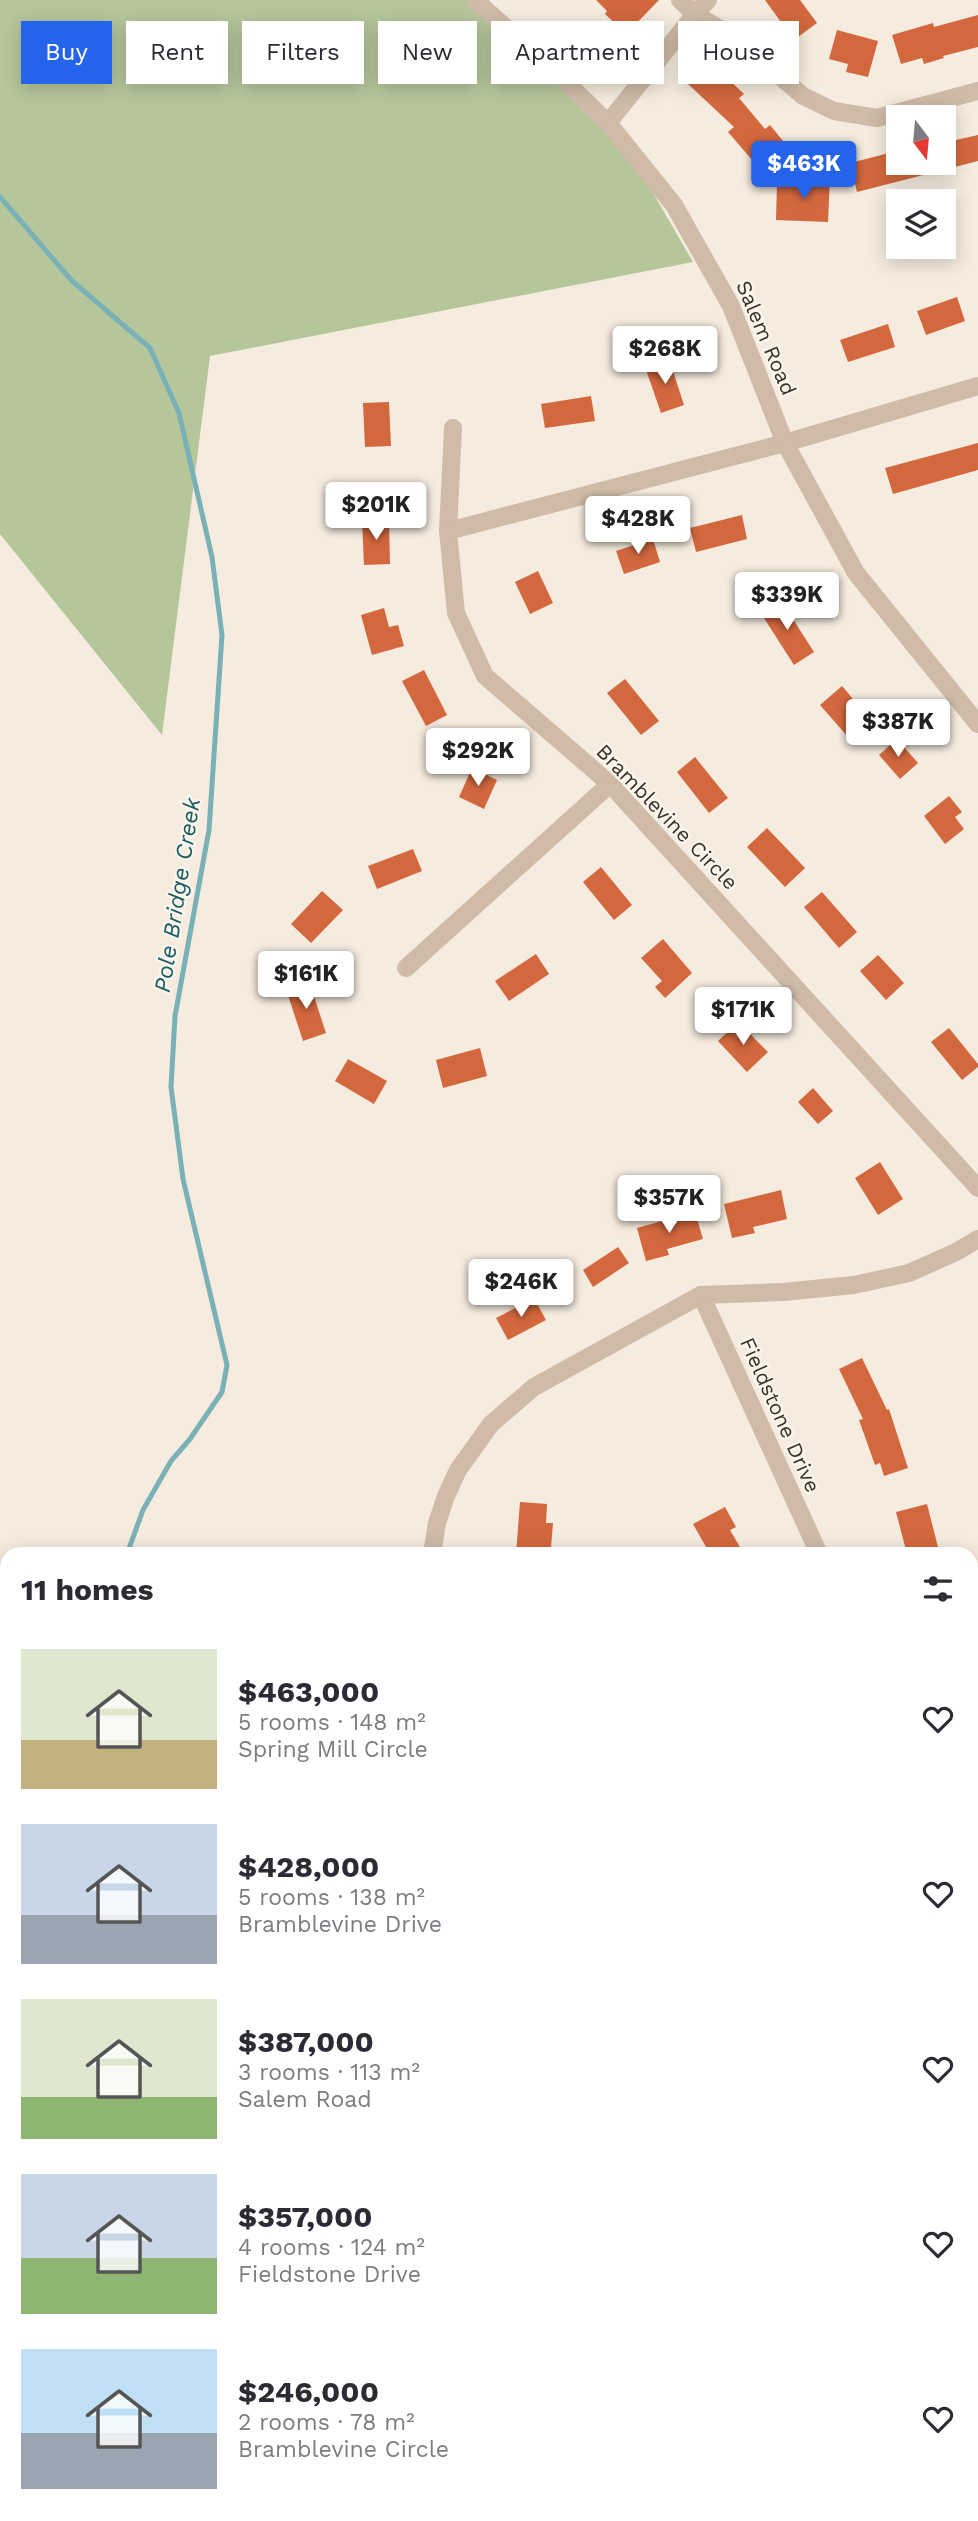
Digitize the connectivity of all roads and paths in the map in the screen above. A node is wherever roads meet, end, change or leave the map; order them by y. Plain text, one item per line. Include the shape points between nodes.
1 (475, 0) edge
2 (680, 0) edge
3 (708, 0) edge
4 (695, 14) junction
5 (978, 91) edge
6 (608, 123) junction
7 (978, 386) edge
8 (453, 428) dead end
9 (785, 443) junction
10 (448, 531) junction
11 (978, 724) edge
12 (610, 785) junction
13 (406, 968) dead end
14 (978, 1188) edge
15 (978, 1239) edge
16 (701, 1295) junction
17 (433, 1547) edge
18 (816, 1547) edge

1 - 6 street, Salem Road
2 - 4 street
3 - 4 street
4 - 5 street via 738,40 803,96 834,111 877,118
4 - 6 street
6 - 9 street, Salem Road via 674,205 724,295
7 - 9 street
8 - 10 street, Bramblevine Circle
9 - 10 street
9 - 11 street, Salem Road via 856,573
10 - 12 street, Bramblevine Circle via 456,612 485,676
12 - 13 street
12 - 14 street, Bramblevine Circle
15 - 16 street via 909,1273 854,1285
16 - 17 street via 511,1404 458,1470 440,1514
16 - 18 street, Fieldstone Drive

